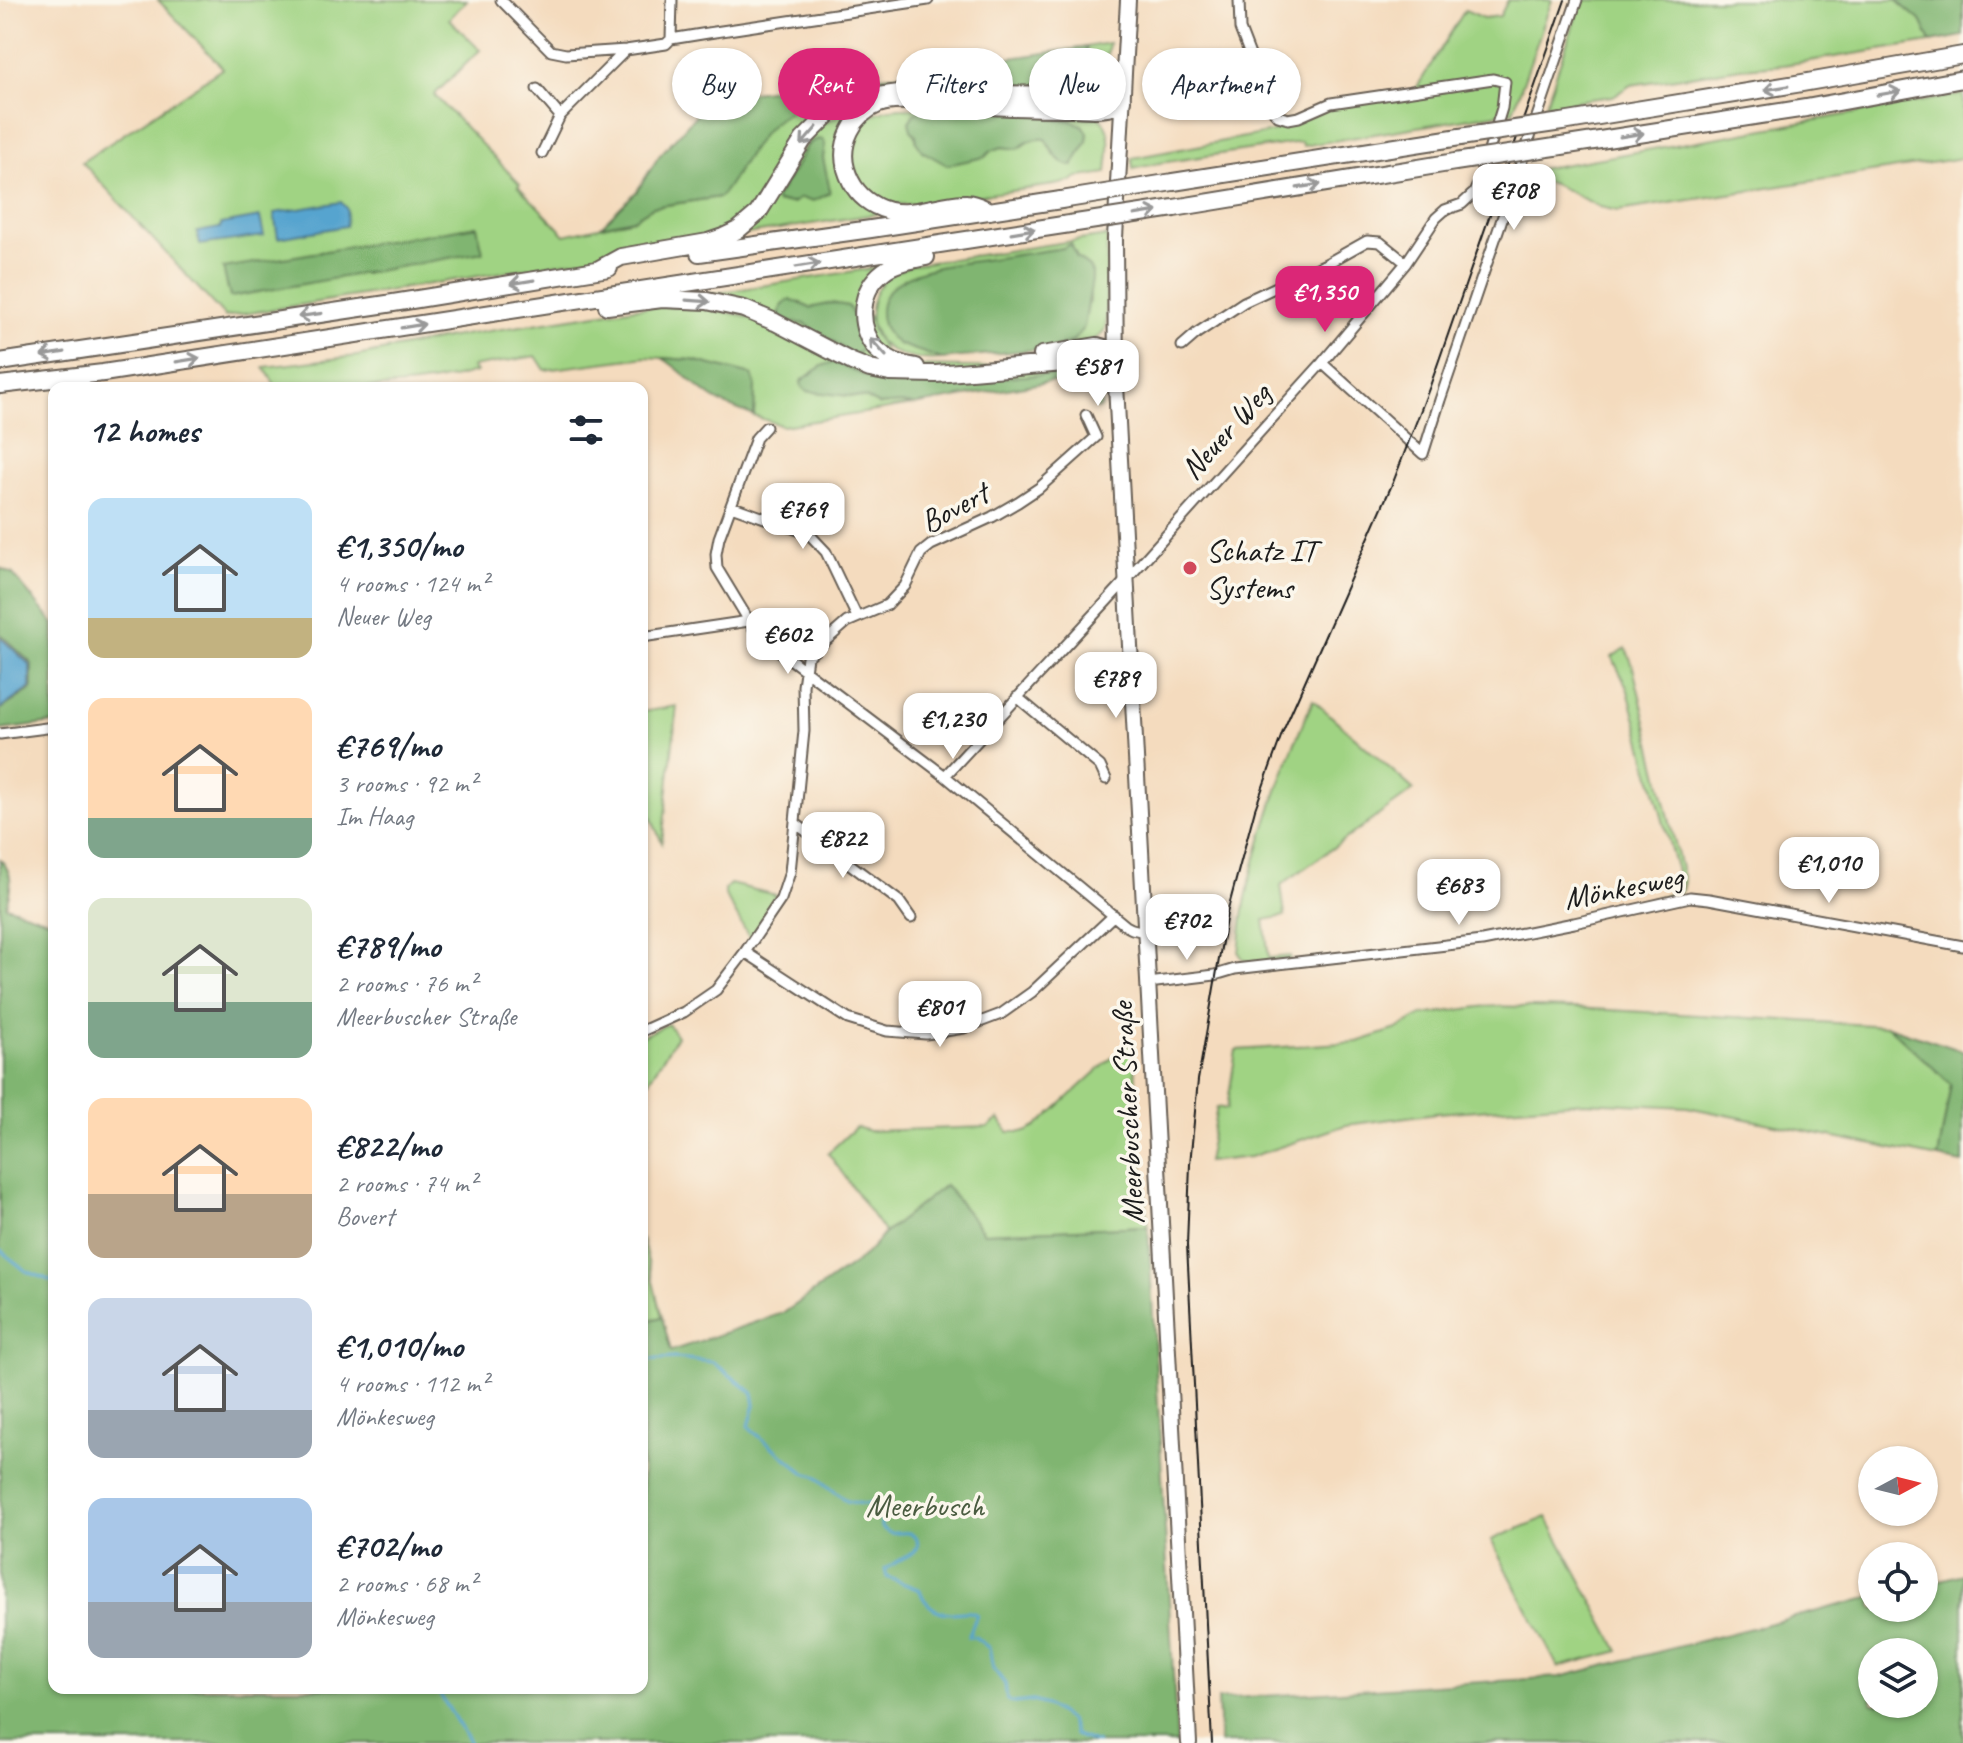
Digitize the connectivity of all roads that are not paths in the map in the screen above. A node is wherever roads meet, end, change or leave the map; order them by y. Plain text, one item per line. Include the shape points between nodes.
1 (501, 0) edge
2 (672, 0) edge
3 (928, 0) edge
4 (1128, 0) edge
5 (1239, 0) edge
6 (1577, 0) edge
7 (903, 2) edge
8 (671, 39) junction
9 (1125, 48) edge
10 (626, 50) junction
11 (1963, 55) edge
12 (1963, 79) edge
13 (537, 89) dead end
14 (1029, 94) edge
15 (1029, 107) edge
16 (560, 116) junction
17 (1121, 120) edge
18 (542, 153) dead end
19 (990, 211) junction
20 (984, 237) junction
21 (1406, 263) junction
22 (599, 269) junction
23 (565, 302) junction
24 (1182, 346) dead end
25 (1115, 351) junction
26 (0, 362) edge
27 (1322, 363) junction
28 (0, 385) edge
29 (1086, 415) dead end
30 (766, 427) dead end
31 (731, 506) junction
32 (1127, 577) junction
33 (857, 617) junction
34 (749, 621) junction
35 (648, 636) edge
36 (805, 672) junction
37 (1017, 697) junction
38 (48, 728) edge
39 (0, 734) edge
40 (945, 776) junction
41 (1106, 779) dead end
42 (795, 823) junction
43 (1114, 915) junction
44 (911, 918) dead end
45 (1145, 932) junction
46 (1963, 946) edge
47 (745, 952) junction
48 (1148, 983) junction
49 (648, 1028) edge
50 (1189, 1743) edge

1 - 10 street via 551,51
2 - 8 street
3 - 7 street
4 - 9 main road, Meerbuscher Straße
5 - 21 street, Neuer Weg via 1240,29 1278,116 1299,117 1331,103 1493,79 1505,82 1502,108 1474,193 1440,213
6 - 27 street via 1423,454
7 - 8 street
8 - 10 street
10 - 16 street
11 -> 19 highway, bridge
20 -> 12 highway, bridge
13 - 16 street
14 -> 22 highway via 899,93 833,110 803,140 758,213 738,230 708,242 621,257
15 - 19 highway via 880,103 855,122 848,136 844,153 852,185 878,208 914,211 968,203
16 - 18 street
17 - 25 main road, Meerbuscher Straße
19 - 22 highway
23 -> 20 highway
25 -> 20 highway via 1097,346 930,368 899,364 877,349 863,320 866,292 874,280 886,268 970,249
21 - 24 street via 1380,242 1367,241 1244,302
21 - 27 street, Neuer Weg
22 -> 26 highway
23 -> 25 highway via 606,306 662,299 744,309 852,362 890,373 1088,361
28 -> 23 highway
25 - 32 main road, Meerbuscher Straße
27 - 32 street, Neuer Weg
29 - 33 street, Bovert via 1096,437 1039,488 931,545 921,553 899,595
30 - 31 street via 756,438
31 - 33 street via 809,534 826,552
31 - 34 street via 716,561
32 - 37 street, Neuer Weg
32 - 45 main road, Meerbuscher Straße
33 - 36 street, Bovert via 807,657
34 - 35 street
34 - 36 street via 757,634
36 - 40 street
36 - 42 street
37 - 40 street, Neuer Weg
37 - 41 street via 1100,766
38 - 39 street
40 - 43 street
42 - 44 street via 899,901
42 - 47 street via 781,899
43 - 45 street
43 - 47 street via 1001,1014 926,1034 887,1031 848,1019
45 - 48 main road, Meerbuscher Straße
46 - 48 street, Mönkesweg via 1690,897 1482,941
47 - 49 street via 716,990
48 - 50 main road, Meerbuscher Straße

